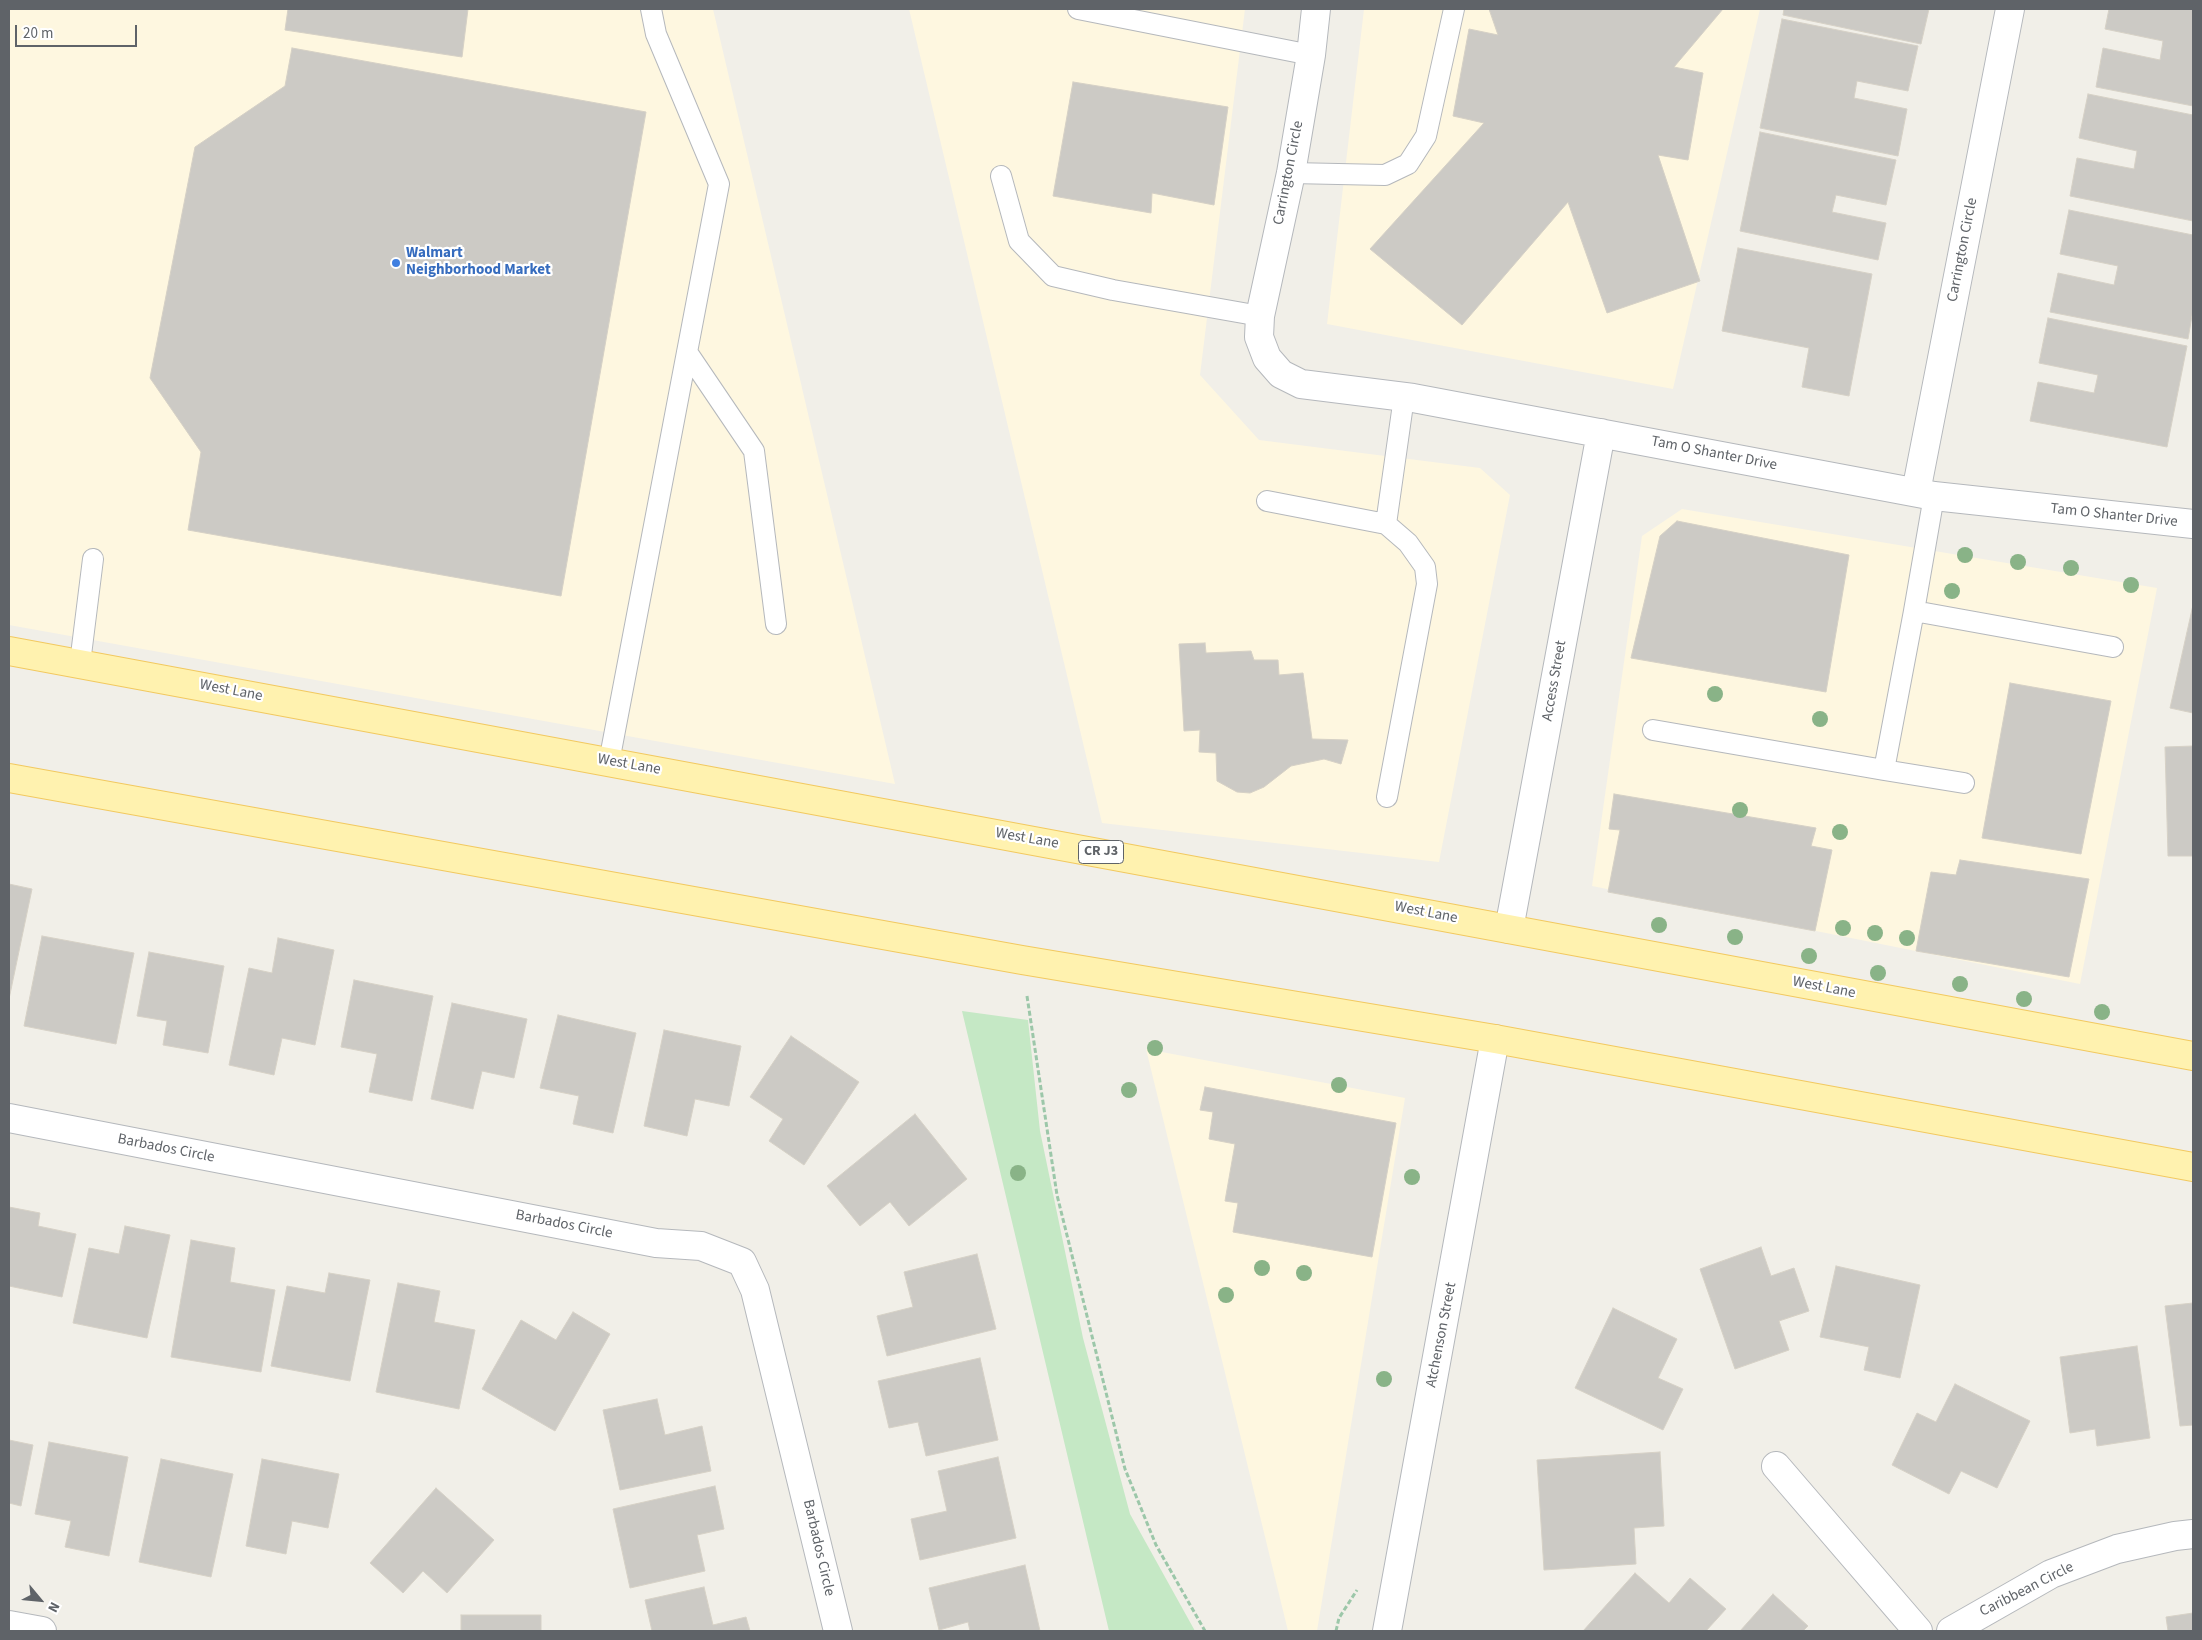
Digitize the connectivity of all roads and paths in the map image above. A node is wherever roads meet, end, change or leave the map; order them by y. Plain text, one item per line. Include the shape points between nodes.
1 (652, 9) edge
2 (1078, 9) edge
3 (1316, 9) edge
4 (1454, 9) edge
5 (2010, 9) edge
6 (1311, 55) junction
7 (1291, 173) junction
8 (1001, 176) dead end
9 (1260, 327) junction
10 (687, 352) junction
11 (1404, 398) junction
12 (1600, 433) junction
13 (1925, 494) junction
14 (1267, 502) dead end
15 (1386, 524) junction
16 (2193, 524) edge
17 (93, 559) dead end
18 (1914, 611) junction
19 (776, 624) dead end
20 (2113, 647) dead end
21 (9, 651) edge
22 (80, 663) junction
23 (1653, 730) dead end
24 (609, 762) junction
25 (1884, 770) junction
26 (9, 778) edge
27 (1964, 784) dead end
28 (1387, 797) dead end
29 (1509, 929) junction
30 (1022, 960) junction
31 (1496, 1039) junction
32 (2193, 1056) edge
33 (9, 1118) edge
34 (2193, 1167) edge
35 (1776, 1466) dead end
36 (2193, 1534) edge
37 (9, 1625) edge
38 (42, 1631) edge
39 (838, 1631) edge
40 (1205, 1631) edge
41 (1387, 1631) edge
42 (1918, 1631) edge
43 (1951, 1631) edge

1 - 10 lane via 656,34 718,184
2 - 6 lane
3 - 6 street, Carrington Circle
4 - 7 lane via 1426,136 1408,164 1385,175
5 - 13 street, Carrington Circle
6 - 7 street, Carrington Circle
7 - 9 street, Carrington Circle
8 - 9 lane via 1019,241 1053,276
9 - 11 street, Tam O Shanter Drive via 1267,358 1281,374 1301,384
10 - 19 lane via 754,451
10 - 24 lane
11 - 12 street, Tam O Shanter Drive
11 - 15 lane
12 - 13 street, Tam O Shanter Drive
12 - 29 street, Access Street
13 - 16 street, Tam O Shanter Drive
13 - 18 lane
14 - 15 lane
15 - 28 lane via 1408,543 1425,567 1426,584
17 - 22 lane
18 - 20 lane
18 - 25 lane
21 - 22 main road, West Lane / CR J3
22 - 24 main road, West Lane / CR J3
23 - 25 lane
24 - 29 main road, West Lane / CR J3
25 - 27 lane
26 - 30 main road
29 - 32 main road, West Lane / CR J3
30 - 31 main road
30 - 40 path via 1057,1195 1125,1469 1156,1545
31 - 34 main road
31 - 41 street, Atchenson Street
33 - 39 street, Barbados Circle via 656,1243 701,1246 742,1262 756,1290
35 - 42 street
36 - 43 street, Caribbean Circle via 2117,1549 2051,1574
37 - 38 street

